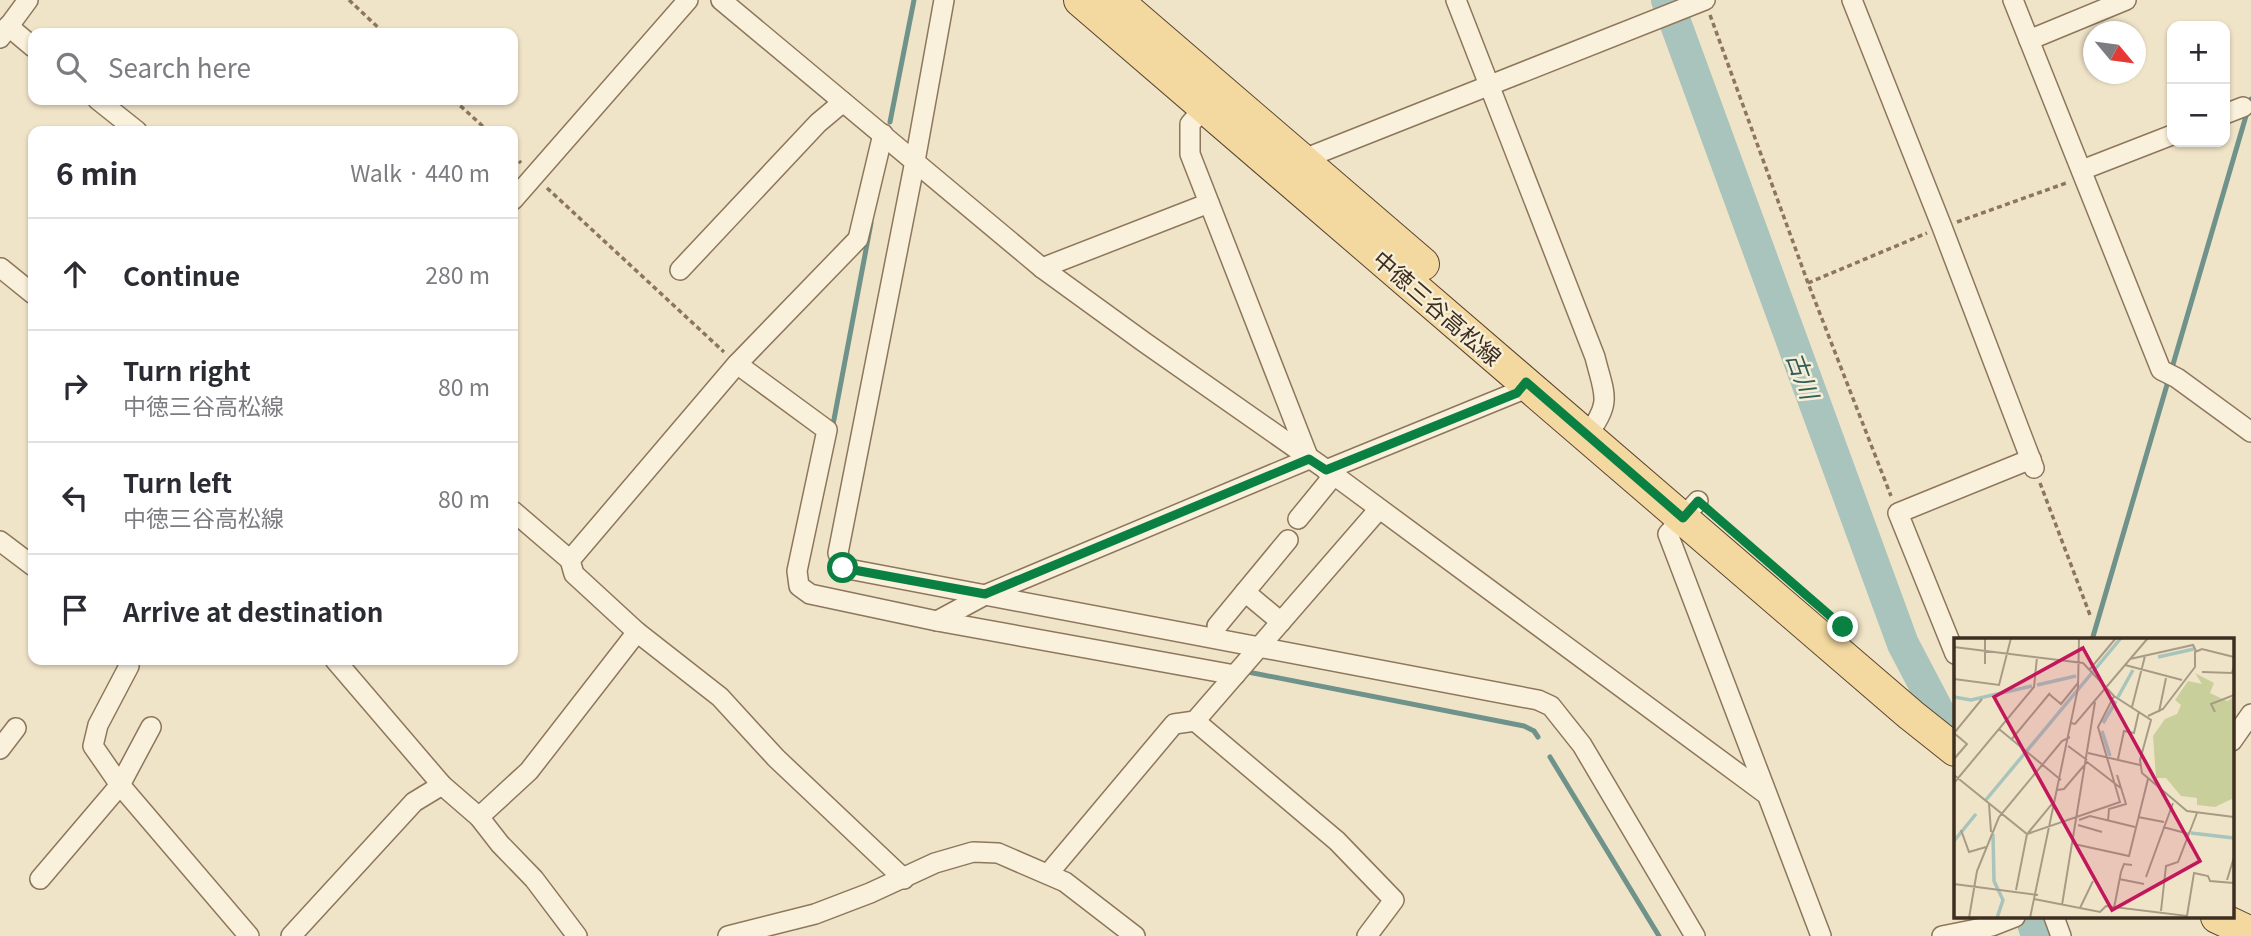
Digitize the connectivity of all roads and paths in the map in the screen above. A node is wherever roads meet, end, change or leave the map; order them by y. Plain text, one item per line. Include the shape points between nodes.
1 (28, 0) edge
2 (349, 0) edge
3 (688, 0) edge
4 (721, 0) edge
5 (944, 0) edge
6 (1456, 0) edge
7 (1852, 0) edge
8 (2013, 0) edge
9 (2126, 0) edge
10 (1702, 1) edge
11 (1100, 4) edge
12 (379, 28) edge
13 (4, 32) edge
14 (2029, 40) junction
15 (28, 44) edge
16 (1490, 87) junction
17 (1212, 98) junction
18 (843, 102) junction
19 (104, 105) edge
20 (459, 105) edge
21 (131, 126) edge
22 (483, 126) edge
23 (883, 134) junction
24 (2167, 137) edge
25 (518, 160) edge
26 (915, 161) junction
27 (1290, 164) junction
28 (2081, 170) junction
29 (534, 175) junction
30 (518, 194) edge
31 (1209, 202) junction
32 (1, 268) edge
33 (1042, 268) junction
34 (680, 270) dead end
35 (28, 290) edge
36 (737, 364) junction
37 (1526, 382) junction
38 (1594, 426) junction
39 (2251, 432) edge
40 (2033, 464) junction
41 (1323, 468) junction
42 (1379, 509) junction
43 (1690, 510) junction
44 (1898, 513) junction
45 (518, 516) edge
46 (1298, 519) dead end
47 (1288, 540) dead end
48 (0, 541) edge
49 (570, 560) junction
50 (28, 562) edge
51 (1245, 592) junction
52 (985, 594) junction
53 (2090, 615) dead end
54 (937, 621) junction
55 (1281, 622) junction
56 (1217, 626) dead end
57 (638, 632) junction
58 (1260, 647) junction
59 (1954, 652) edge
60 (129, 665) edge
61 (339, 665) edge
62 (1235, 675) junction
63 (2251, 714) edge
64 (1195, 721) junction
65 (1954, 722) edge
66 (151, 727) dead end
67 (16, 728) dead end
68 (2234, 738) edge
69 (0, 748) edge
70 (1954, 749) edge
71 (120, 785) junction
72 (442, 785) junction
73 (1766, 794) junction
74 (479, 817) junction
75 (1048, 874) junction
76 (40, 879) dead end
77 (904, 879) junction
78 (2234, 902) edge
79 (2251, 910) edge
80 (2012, 918) edge
81 (2054, 918) edge
82 (2219, 918) edge
83 (2251, 933) edge
84 (249, 936) edge
85 (291, 936) edge
86 (577, 936) edge
87 (728, 936) edge
88 (1135, 936) edge
89 (1367, 936) edge
90 (1695, 936) edge
91 (1821, 936) edge
92 (1942, 936) edge
93 (2061, 936) edge

1 - 13 street
2 - 12 path
3 - 29 street
4 - 18 street
5 - 26 street
6 - 16 street
7 - 40 street
8 - 14 street
9 - 14 street
10 - 16 street
10 - 44 path
11 - 17 main road, 中徳三谷高松線
13 - 15 street
14 - 28 street
16 - 27 street
16 - 38 street via 1595,357 1605,399
17 - 27 main road, 中徳三谷高松線
17 - 31 street via 1190,124 1190,154
18 - 23 street
18 - 34 street
19 - 21 street
20 - 22 path
23 - 26 street
23 - 36 street via 858,239
24 - 28 street
25 - 29 path
26 - 33 street
26 - 52 street via 838,553 843,568
27 - 37 main road, 中徳三谷高松線
27 - 38 main road, 中徳三谷高松線
28 - 39 street via 2161,370
29 - 30 street
29 - 36 path
31 - 33 street
31 - 41 street
32 - 35 street
33 - 41 street
36 - 49 street
36 - 54 street via 827,430 797,571 799,586 810,594
37 - 38 main road, 中徳三谷高松線
37 - 41 street via 1517,393
38 - 43 main road, 中徳三谷高松線
40 - 44 street
40 - 53 path
41 - 42 street
41 - 46 street
41 - 52 street
42 - 55 street
42 - 73 street
43 - 65 main road, 中徳三谷高松線
43 - 70 main road, 中徳三谷高松線 via 1911,715
43 - 73 street via 1668,534
44 - 59 street
45 - 49 street
47 - 51 street
48 - 50 street
49 - 57 street via 574,574
51 - 55 street
51 - 56 street
52 - 54 street
52 - 58 street
54 - 62 street
55 - 58 street
57 - 74 street via 529,771
57 - 77 street via 720,696 776,758
58 - 62 street
58 - 90 street via 1551,706 1582,745
60 - 71 street via 98,725 93,746
61 - 72 street
62 - 64 street
63 - 68 street
64 - 75 street via 1174,724
64 - 89 street via 1336,841 1394,900
66 - 71 street
67 - 69 street
71 - 76 street
71 - 84 street
72 - 74 street
72 - 85 street via 414,802
73 - 91 street
74 - 86 street
75 - 77 street via 998,853 973,852 935,863
75 - 88 street
77 - 87 street via 815,914
78 - 79 main road
80 - 92 street
81 - 93 street
82 - 83 main road

